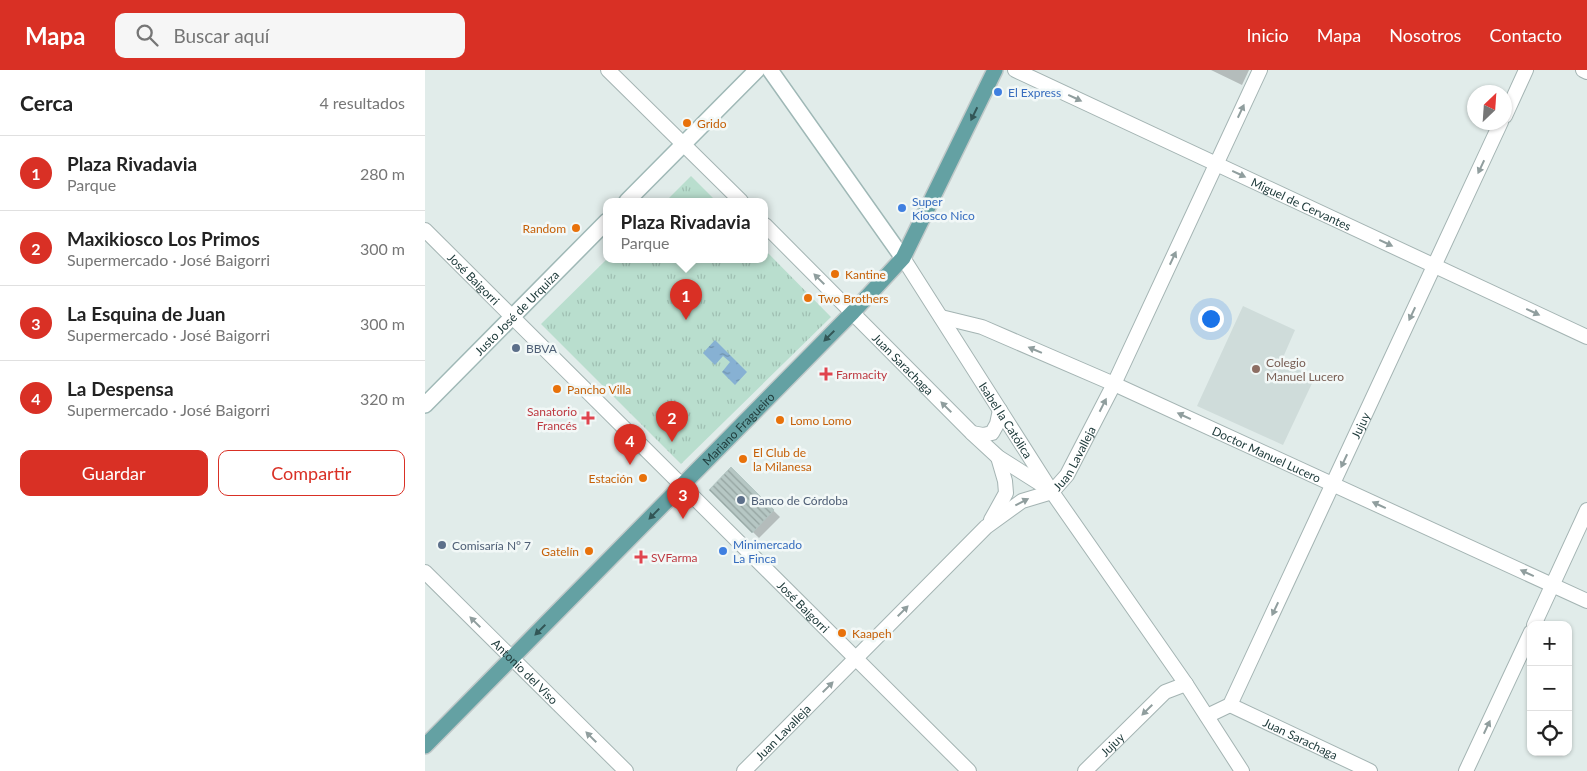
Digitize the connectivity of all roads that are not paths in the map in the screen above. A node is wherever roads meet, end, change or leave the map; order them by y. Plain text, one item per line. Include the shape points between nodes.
1 (608, 70) edge
2 (757, 70) edge
3 (770, 70) edge
4 (995, 70) edge
5 (1015, 70) edge
6 (1260, 70) edge
7 (1526, 70) edge
8 (1583, 70) edge
9 (1587, 72) edge
10 (1512, 101) edge
11 (1497, 130) edge
12 (683, 144) junction
13 (1217, 164) junction
14 (630, 198) edge
15 (738, 198) edge
16 (603, 225) edge
17 (768, 228) edge
18 (425, 230) edge
19 (903, 258) junction
20 (1435, 266) junction
21 (853, 312) junction
22 (512, 317) junction
23 (941, 317) junction
24 (1587, 337) edge
25 (1114, 384) junction
26 (425, 405) edge
27 (1000, 410) junction
28 (972, 433) junction
29 (999, 457) junction
30 (1333, 484) junction
31 (682, 485) junction
32 (1052, 492) junction
33 (1587, 510) edge
34 (986, 528) junction
35 (425, 572) edge
36 (1552, 585) junction
37 (1587, 601) edge
38 (1536, 621) edge
39 (1527, 641) edge
40 (511, 658) junction
41 (856, 658) junction
42 (1187, 684) junction
43 (1230, 705) junction
44 (1207, 716) junction
45 (425, 746) edge
46 (626, 771) edge
47 (744, 771) edge
48 (969, 771) edge
49 (1085, 771) edge
50 (1243, 771) edge
51 (1370, 771) edge
52 (1466, 771) edge

1 - 12 street
2 - 12 street
3 - 19 street, Isabel la Católica
4 -> 19 main road, Mariano Fragueiro
5 -> 13 street, Miguel de Cervantes
13 -> 6 street, Juan Lavalleja
7 - 10 street
8 - 9 street
11 -> 20 street, Jujuy
12 - 14 street
12 - 15 street
13 -> 20 street, Miguel de Cervantes
25 -> 13 street, Juan Lavalleja
16 - 22 street, Justo José de Urquiza
21 -> 17 street, Juan Sarachaga
18 - 22 street, José Baigorri
19 - 21 main road, Mariano Fragueiro
19 - 23 street, Isabel la Católica
20 -> 24 street, Miguel de Cervantes
20 -> 30 street, Jujuy
28 -> 21 street, Juan Sarachaga
21 -> 31 main road, Mariano Fragueiro
22 - 26 street, Justo José de Urquiza
22 - 31 street, José Baigorri
25 -> 23 street, Doctor Manuel Lucero via 982,327
23 - 27 street, Isabel la Católica
30 -> 25 street, Doctor Manuel Lucero
32 -> 25 street, Juan Lavalleja via 1067,475
27 - 28 street via 992,433
27 - 32 street, Isabel la Católica
28 - 29 street, Juan Sarachaga
29 - 32 street, Juan Sarachaga
29 - 34 street via 1006,493
36 -> 30 street, Doctor Manuel Lucero
30 -> 43 street, Jujuy
31 -> 40 main road, Mariano Fragueiro
31 - 41 street, José Baigorri
34 -> 32 street, Juan Lavalleja via 1023,501
32 - 42 street, Isabel la Católica
33 - 36 street
41 -> 34 street, Juan Lavalleja
40 -> 35 street, Antonio del Viso
36 - 37 street, Doctor Manuel Lucero
36 - 38 street
52 -> 39 street
40 - 45 main road, Mariano Fragueiro
46 -> 40 street, Antonio del Viso
47 -> 41 street, Juan Lavalleja
41 - 48 street, José Baigorri
42 - 44 street, Isabel la Católica
42 -> 49 street, Jujuy via 1165,692
43 - 44 street
43 - 51 street, Juan Sarachaga
44 - 50 street, Isabel la Católica

